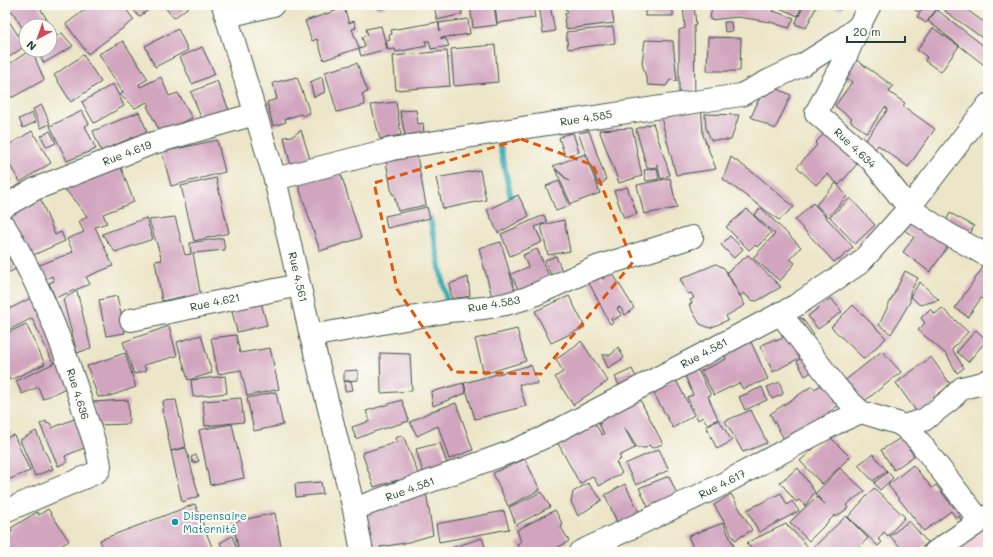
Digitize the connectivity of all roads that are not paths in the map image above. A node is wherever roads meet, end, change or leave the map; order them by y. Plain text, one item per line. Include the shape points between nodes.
1 (273, 5) edge
2 (870, 5) edge
3 (225, 11) edge
4 (859, 26) junction
5 (987, 107) edge
6 (255, 114) junction
7 (275, 179) junction
8 (5, 206) edge
9 (908, 208) junction
10 (5, 227) edge
11 (692, 237) dead end
12 (988, 256) edge
13 (299, 285) junction
14 (780, 313) junction
15 (131, 320) dead end
16 (311, 336) junction
17 (988, 380) edge
18 (861, 412) junction
19 (903, 426) junction
20 (354, 509) junction
21 (5, 511) edge
22 (984, 518) edge
23 (362, 552) edge
24 (580, 552) edge
25 (935, 552) edge

1 - 3 street
2 - 4 street, Rue 4.585
3 - 6 street, Rue 4.561
4 - 7 street, Rue 4.585 via 804,64 741,95 392,149
4 - 9 street, Rue 4.634 via 816,112 872,161
5 - 9 street, Rue 4.581
6 - 7 street, Rue 4.561
6 - 8 street, Rue 4.619 via 150,144 34,189
7 - 13 street, Rue 4.561
9 - 12 street, Rue 4.634
9 - 14 street, Rue 4.581 via 860,263 795,306
10 - 21 street, Rue 4.636 via 23,256 49,311 69,364 100,466 95,473
11 - 16 street, Rue 4.583 via 597,267 527,298 506,304 449,311
13 - 15 street, Rue 4.621
13 - 16 street, Rue 4.561
14 - 18 street via 838,389
14 - 20 street, Rue 4.581 via 545,437
16 - 20 street, Rue 4.561
17 - 19 street via 962,388 924,420
18 - 19 street
18 - 24 street, Rue 4.617 via 717,487
19 - 22 street via 918,440
20 - 23 street, Rue 4.561
22 - 25 street

